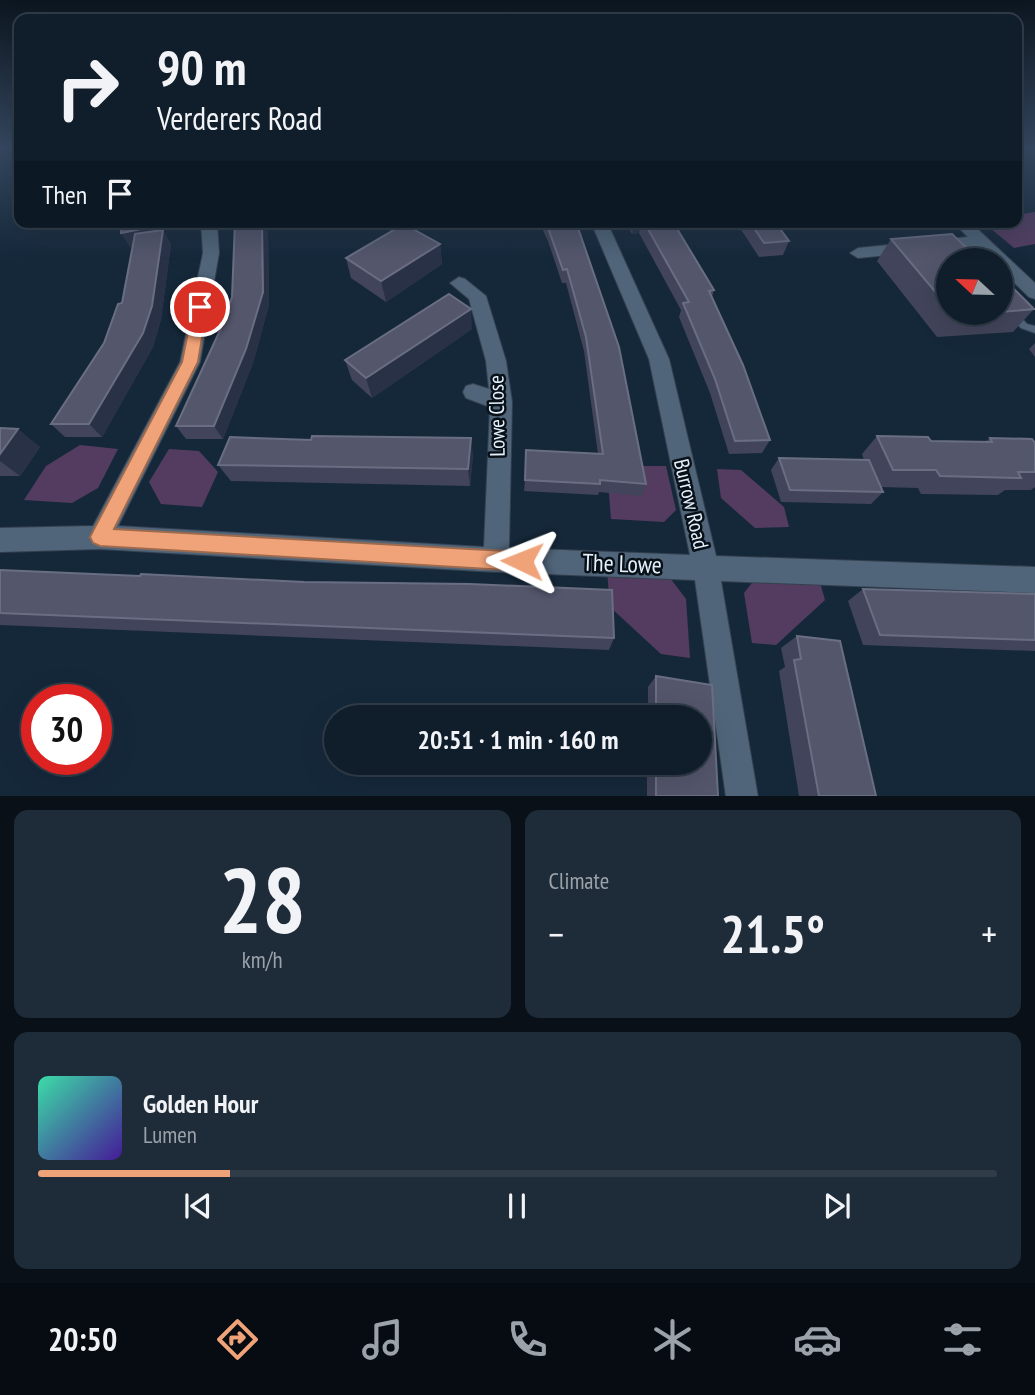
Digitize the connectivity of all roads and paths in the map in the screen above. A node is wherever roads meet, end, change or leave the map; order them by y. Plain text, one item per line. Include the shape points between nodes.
1 (209, 228) edge
2 (602, 228) edge
3 (967, 228) edge
4 (988, 247) junction
5 (858, 253) dead end
6 (459, 283) dead end
7 (1035, 293) edge
8 (1013, 314) edge
9 (1035, 330) edge
10 (473, 392) dead end
11 (501, 402) junction
12 (100, 537) junction
13 (0, 540) edge
14 (496, 560) junction
15 (706, 567) junction
16 (1035, 580) edge
17 (742, 796) edge

1 - 12 street via 211,253 190,362
2 - 15 street, Burrow Road via 659,359
3 - 4 street
4 - 5 street
4 - 7 street
6 - 11 street, Lowe Close via 477,296 496,361
8 - 9 lane
10 - 11 street
11 - 14 street, Lowe Close
12 - 13 street, The Lowe
12 - 14 street, The Lowe
14 - 15 street, The Lowe
15 - 16 street, The Lowe
15 - 17 street, Burrow Road

